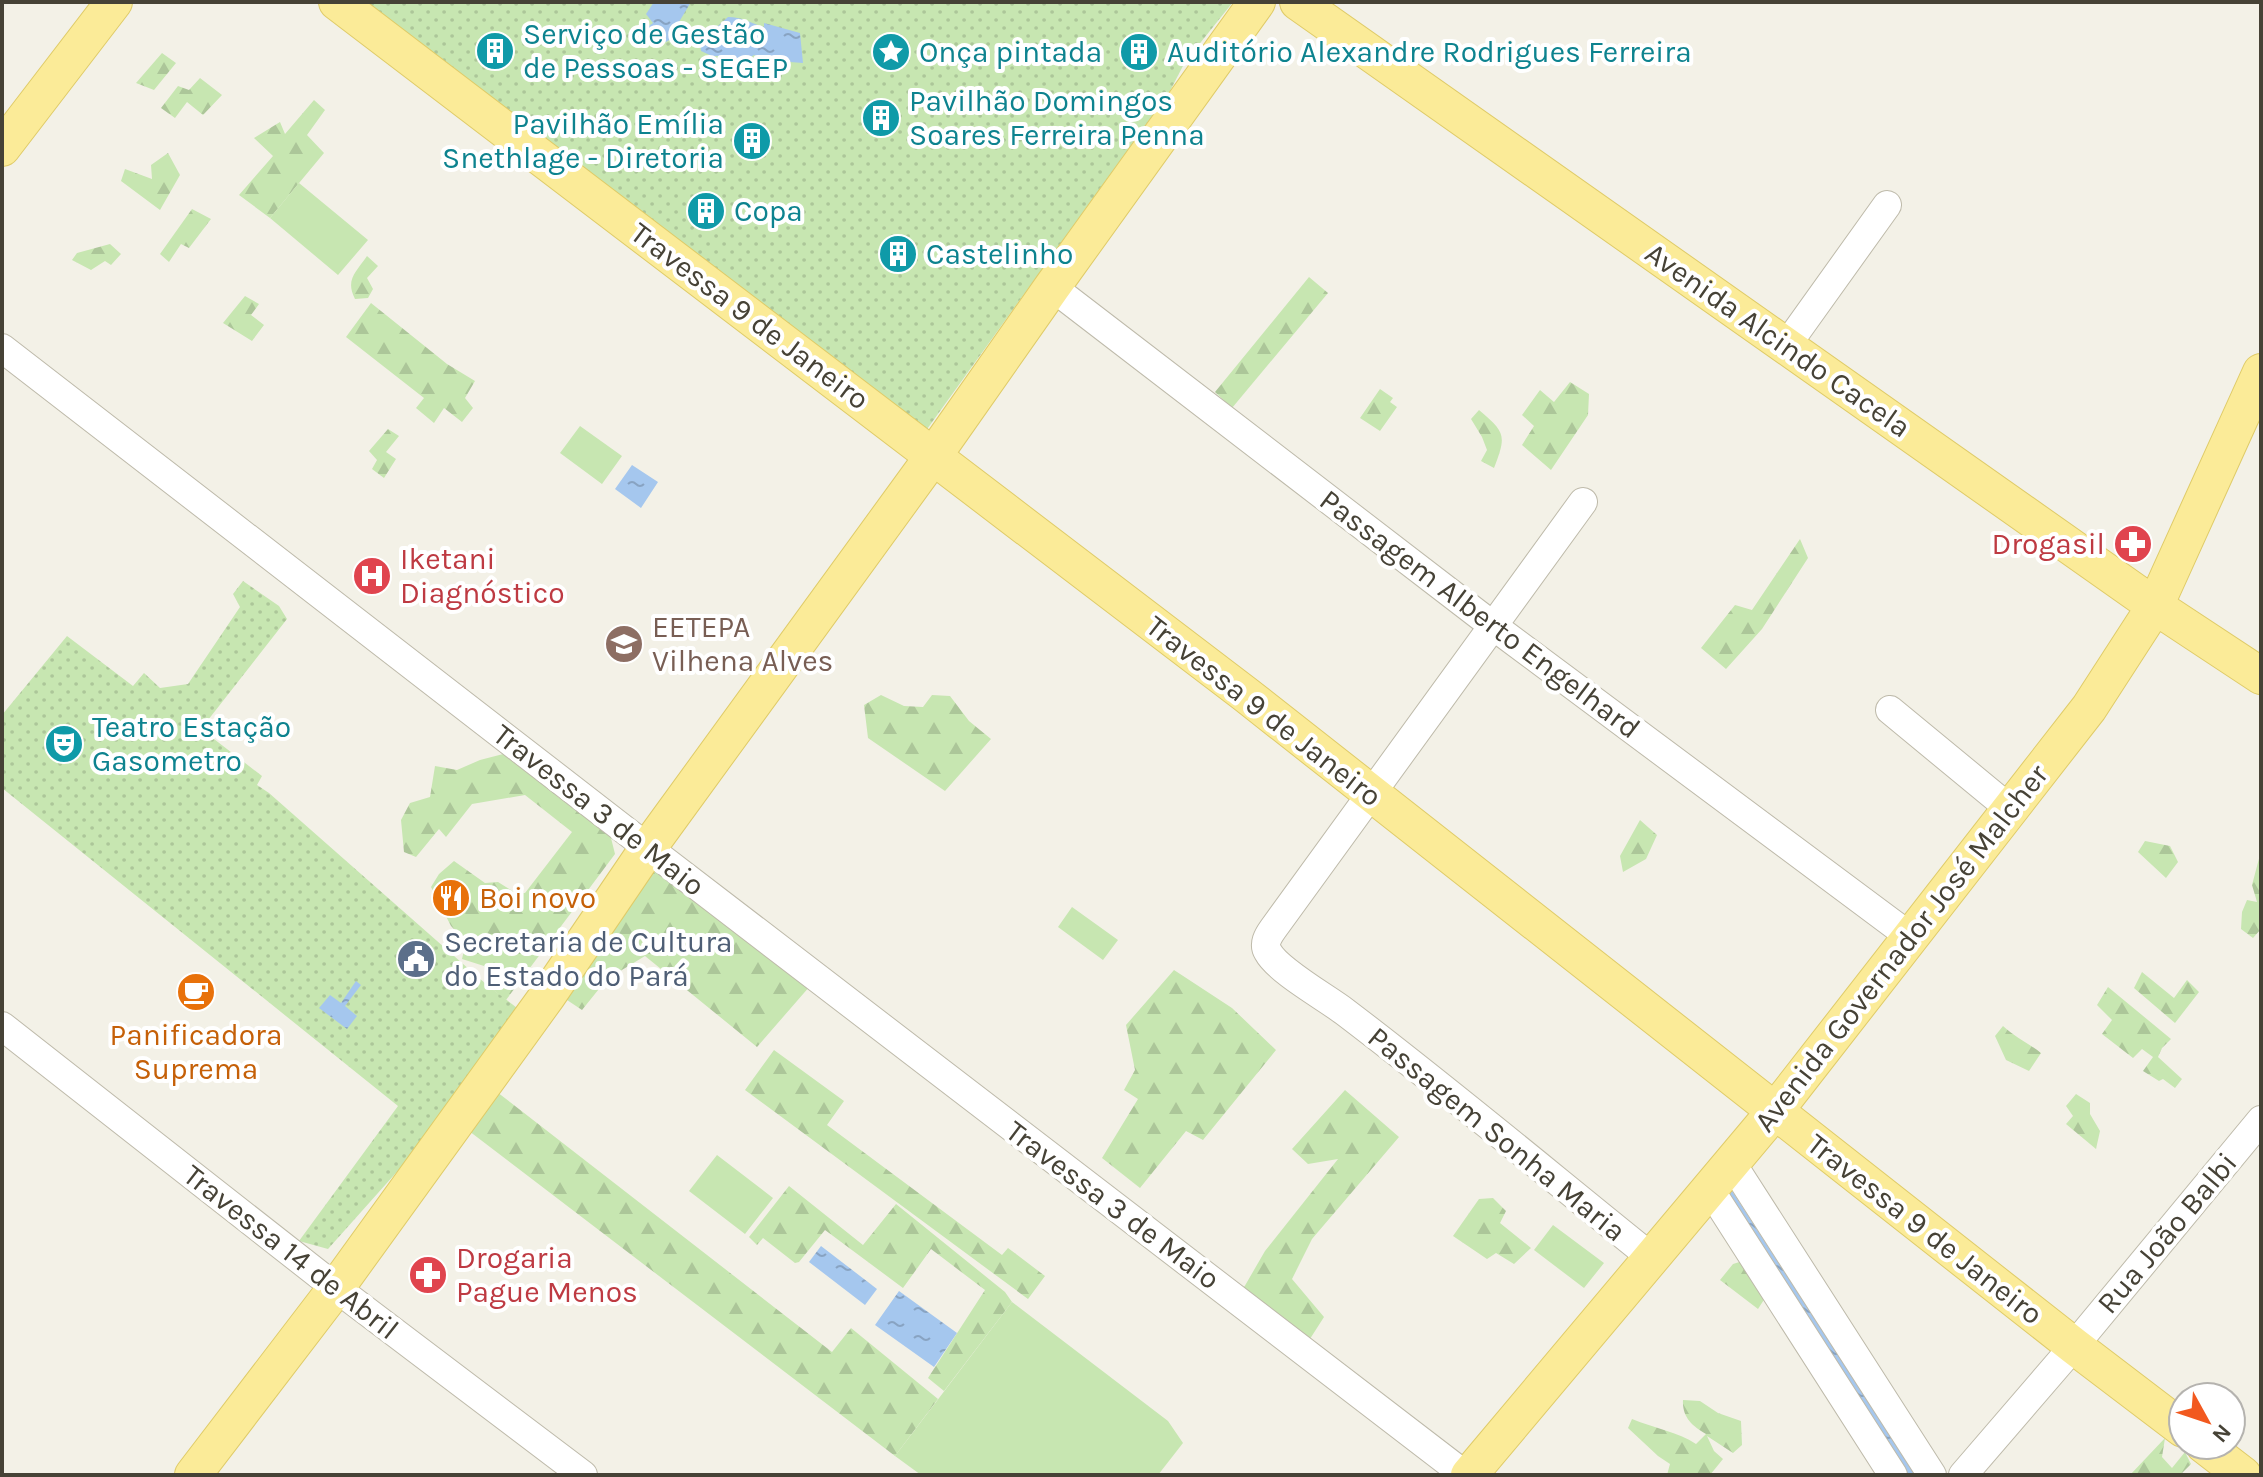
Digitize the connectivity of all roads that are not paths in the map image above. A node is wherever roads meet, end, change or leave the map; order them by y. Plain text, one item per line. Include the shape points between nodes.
1 (114, 2) edge
2 (337, 2) edge
3 (1257, 2) edge
4 (1298, 2) edge
5 (2, 148) edge
6 (1887, 205) dead end
7 (1052, 287) junction
8 (1786, 346) junction
9 (2, 348) edge
10 (2261, 372) edge
11 (934, 455) junction
12 (1583, 502) dead end
13 (2155, 606) junction
14 (1492, 625) junction
15 (2261, 676) edge
16 (1890, 710) dead end
17 (1371, 795) junction
18 (2010, 809) junction
19 (648, 848) junction
20 (1912, 938) junction
21 (2, 1026) edge
22 (1775, 1111) junction
23 (2261, 1120) edge
24 (1720, 1175) junction
25 (1651, 1257) junction
26 (336, 1288) junction
27 (2074, 1346) junction
28 (2167, 1417) edge
29 (2225, 1461) edge
30 (193, 1475) edge
31 (583, 1475) edge
32 (1467, 1475) edge
33 (1893, 1475) edge
34 (1932, 1475) edge
35 (1963, 1475) edge
36 (2243, 1475) edge

1 - 5 main road
2 - 11 main road, Travessa 9 de Janeiro
3 - 7 main road
4 - 8 main road, Avenida Alcindo Cacela
6 - 8 street
7 - 11 main road
7 - 14 street, Passagem Alberto Engelhard
8 - 13 main road, Avenida Alcindo Cacela
9 - 19 street, Travessa 3 de Maio
10 - 13 main road, Avenida Governador José Malcher
11 - 17 main road, Travessa 9 de Janeiro
11 - 19 main road
12 - 14 street
13 - 15 main road, Avenida Alcindo Cacela
13 - 18 main road, Avenida Governador José Malcher via 2089,708
14 - 17 street
14 - 20 street, Passagem Alberto Engelhard
16 - 18 street
17 - 22 main road, Travessa 9 de Janeiro
17 - 25 street, Passagem Sonha Maria via 1267,940 1269,954
18 - 20 main road, Avenida Governador José Malcher
19 - 26 main road
19 - 32 street, Travessa 3 de Maio
20 - 22 main road, Avenida Governador José Malcher
21 - 26 street, Travessa 14 de Abril
22 - 24 main road, Avenida Governador José Malcher
22 - 27 main road, Travessa 9 de Janeiro
23 - 27 street, Rua João Balbi
24 - 25 main road, Avenida Governador José Malcher
24 - 33 street
24 - 34 street
25 - 32 main road, Avenida Governador José Malcher
26 - 30 main road
26 - 31 street, Travessa 14 de Abril
27 - 28 main road, Travessa 9 de Janeiro
27 - 35 street, Rua João Balbi
29 - 36 main road

